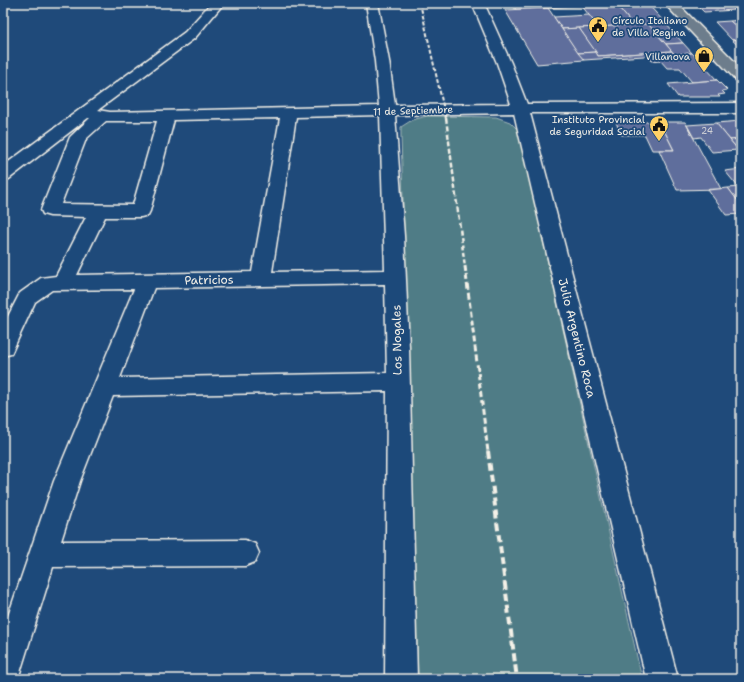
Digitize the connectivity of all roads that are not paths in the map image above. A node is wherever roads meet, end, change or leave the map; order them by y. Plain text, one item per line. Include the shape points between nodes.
1 (218, 3) edge
2 (372, 3) edge
3 (478, 3) edge
4 (670, 3) edge
5 (741, 77) edge
6 (741, 108) edge
7 (521, 110) junction
8 (388, 111) junction
9 (85, 113) junction
10 (289, 114) junction
11 (166, 115) junction
12 (102, 116) junction
13 (3, 175) edge
14 (98, 211) junction
15 (396, 277) junction
16 (261, 279) junction
17 (148, 281) junction
18 (63, 283) junction
19 (3, 348) edge
20 (398, 382) junction
21 (105, 387) junction
22 (245, 553) dead end
23 (43, 554) junction
24 (3, 677) edge
25 (401, 679) edge
26 (662, 679) edge

1 - 9 street via 190,35
2 - 8 street, Los Nogales via 380,38
3 - 7 street, Julio Argentino Roca via 507,69
4 - 5 main road
6 - 7 street, 11 de Septiembre
7 - 8 street, 11 de Septiembre
7 - 26 street, Julio Argentino Roca
8 - 10 street, 11 de Septiembre
8 - 15 street, Los Nogales
9 - 12 street, 11 de Septiembre
9 - 13 street
10 - 11 street, 11 de Septiembre
10 - 16 street
11 - 12 street, 11 de Septiembre
11 - 14 street via 141,211
12 - 14 street via 78,138 50,210
14 - 18 street
15 - 16 street, Patricios
15 - 20 street, Los Nogales
16 - 17 street, Patricios
17 - 18 street, Patricios
17 - 21 street
18 - 19 street, Patricios via 48,283 26,298
20 - 21 street
20 - 25 street, Los Nogales
21 - 23 street via 67,481
22 - 23 street
23 - 24 street

